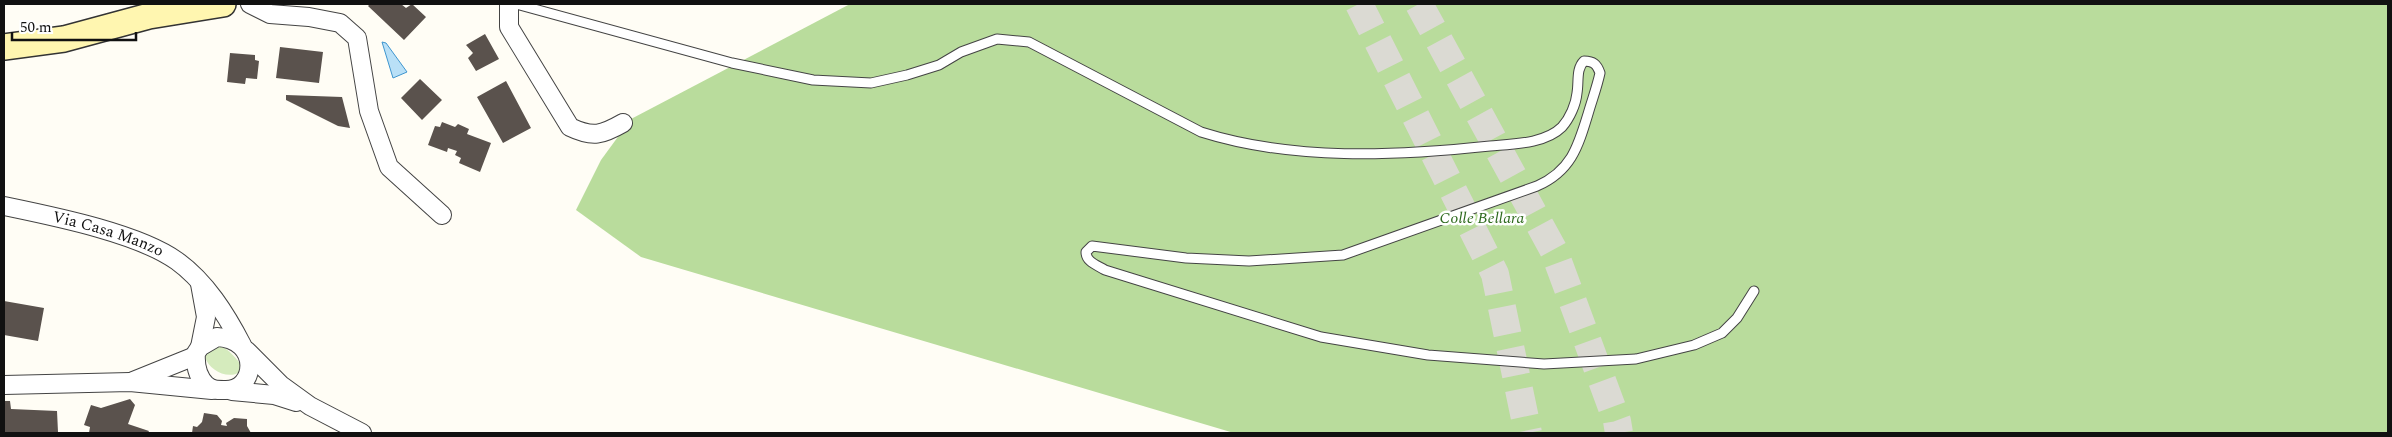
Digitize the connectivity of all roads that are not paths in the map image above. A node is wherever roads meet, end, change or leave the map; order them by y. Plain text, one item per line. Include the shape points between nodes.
1 (223, 4) edge
2 (250, 4) edge
3 (509, 4) edge
4 (516, 4) edge
5 (4, 47) edge
6 (623, 123) dead end
7 (4, 206) edge
8 (442, 215) dead end
9 (200, 284) junction
10 (1754, 291) dead end
11 (244, 347) junction
12 (198, 351) junction
13 (130, 382) junction
14 (4, 385) edge
15 (212, 390) junction
16 (232, 391) junction
17 (310, 406) junction
18 (362, 433) edge

1 - 5 street via 149,16 64,40
2 - 8 street via 270,14 340,23 357,38 369,111 389,167
3 - 6 street via 509,27 567,131 586,135 606,133
4 - 10 lane via 732,63 813,80 871,82 907,76 939,66 960,52 997,39 1029,42 1201,132 1232,142 1388,155 1536,140 1552,134 1562,127 1576,102 1579,66 1590,61 1598,66 1600,73 1579,143 1562,170 1537,186 1343,255 1249,261 1186,258 1092,246 1086,256 1105,270 1321,337 1428,355 1544,364 1636,359 1694,345 1722,333 1737,318
7 - 9 street, Via Casa Manzo via 126,237 179,262
9 - 11 street, Via Casa Manzo via 224,311
9 - 12 street via 206,317
11 - 12 street via 225,337 217,337
11 - 16 street via 249,359 246,378
11 - 17 street via 281,385
12 - 13 street
12 - 15 street via 198,373
13 - 14 street
13 - 15 street
15 - 16 street
16 - 17 street via 274,395
17 - 18 street

